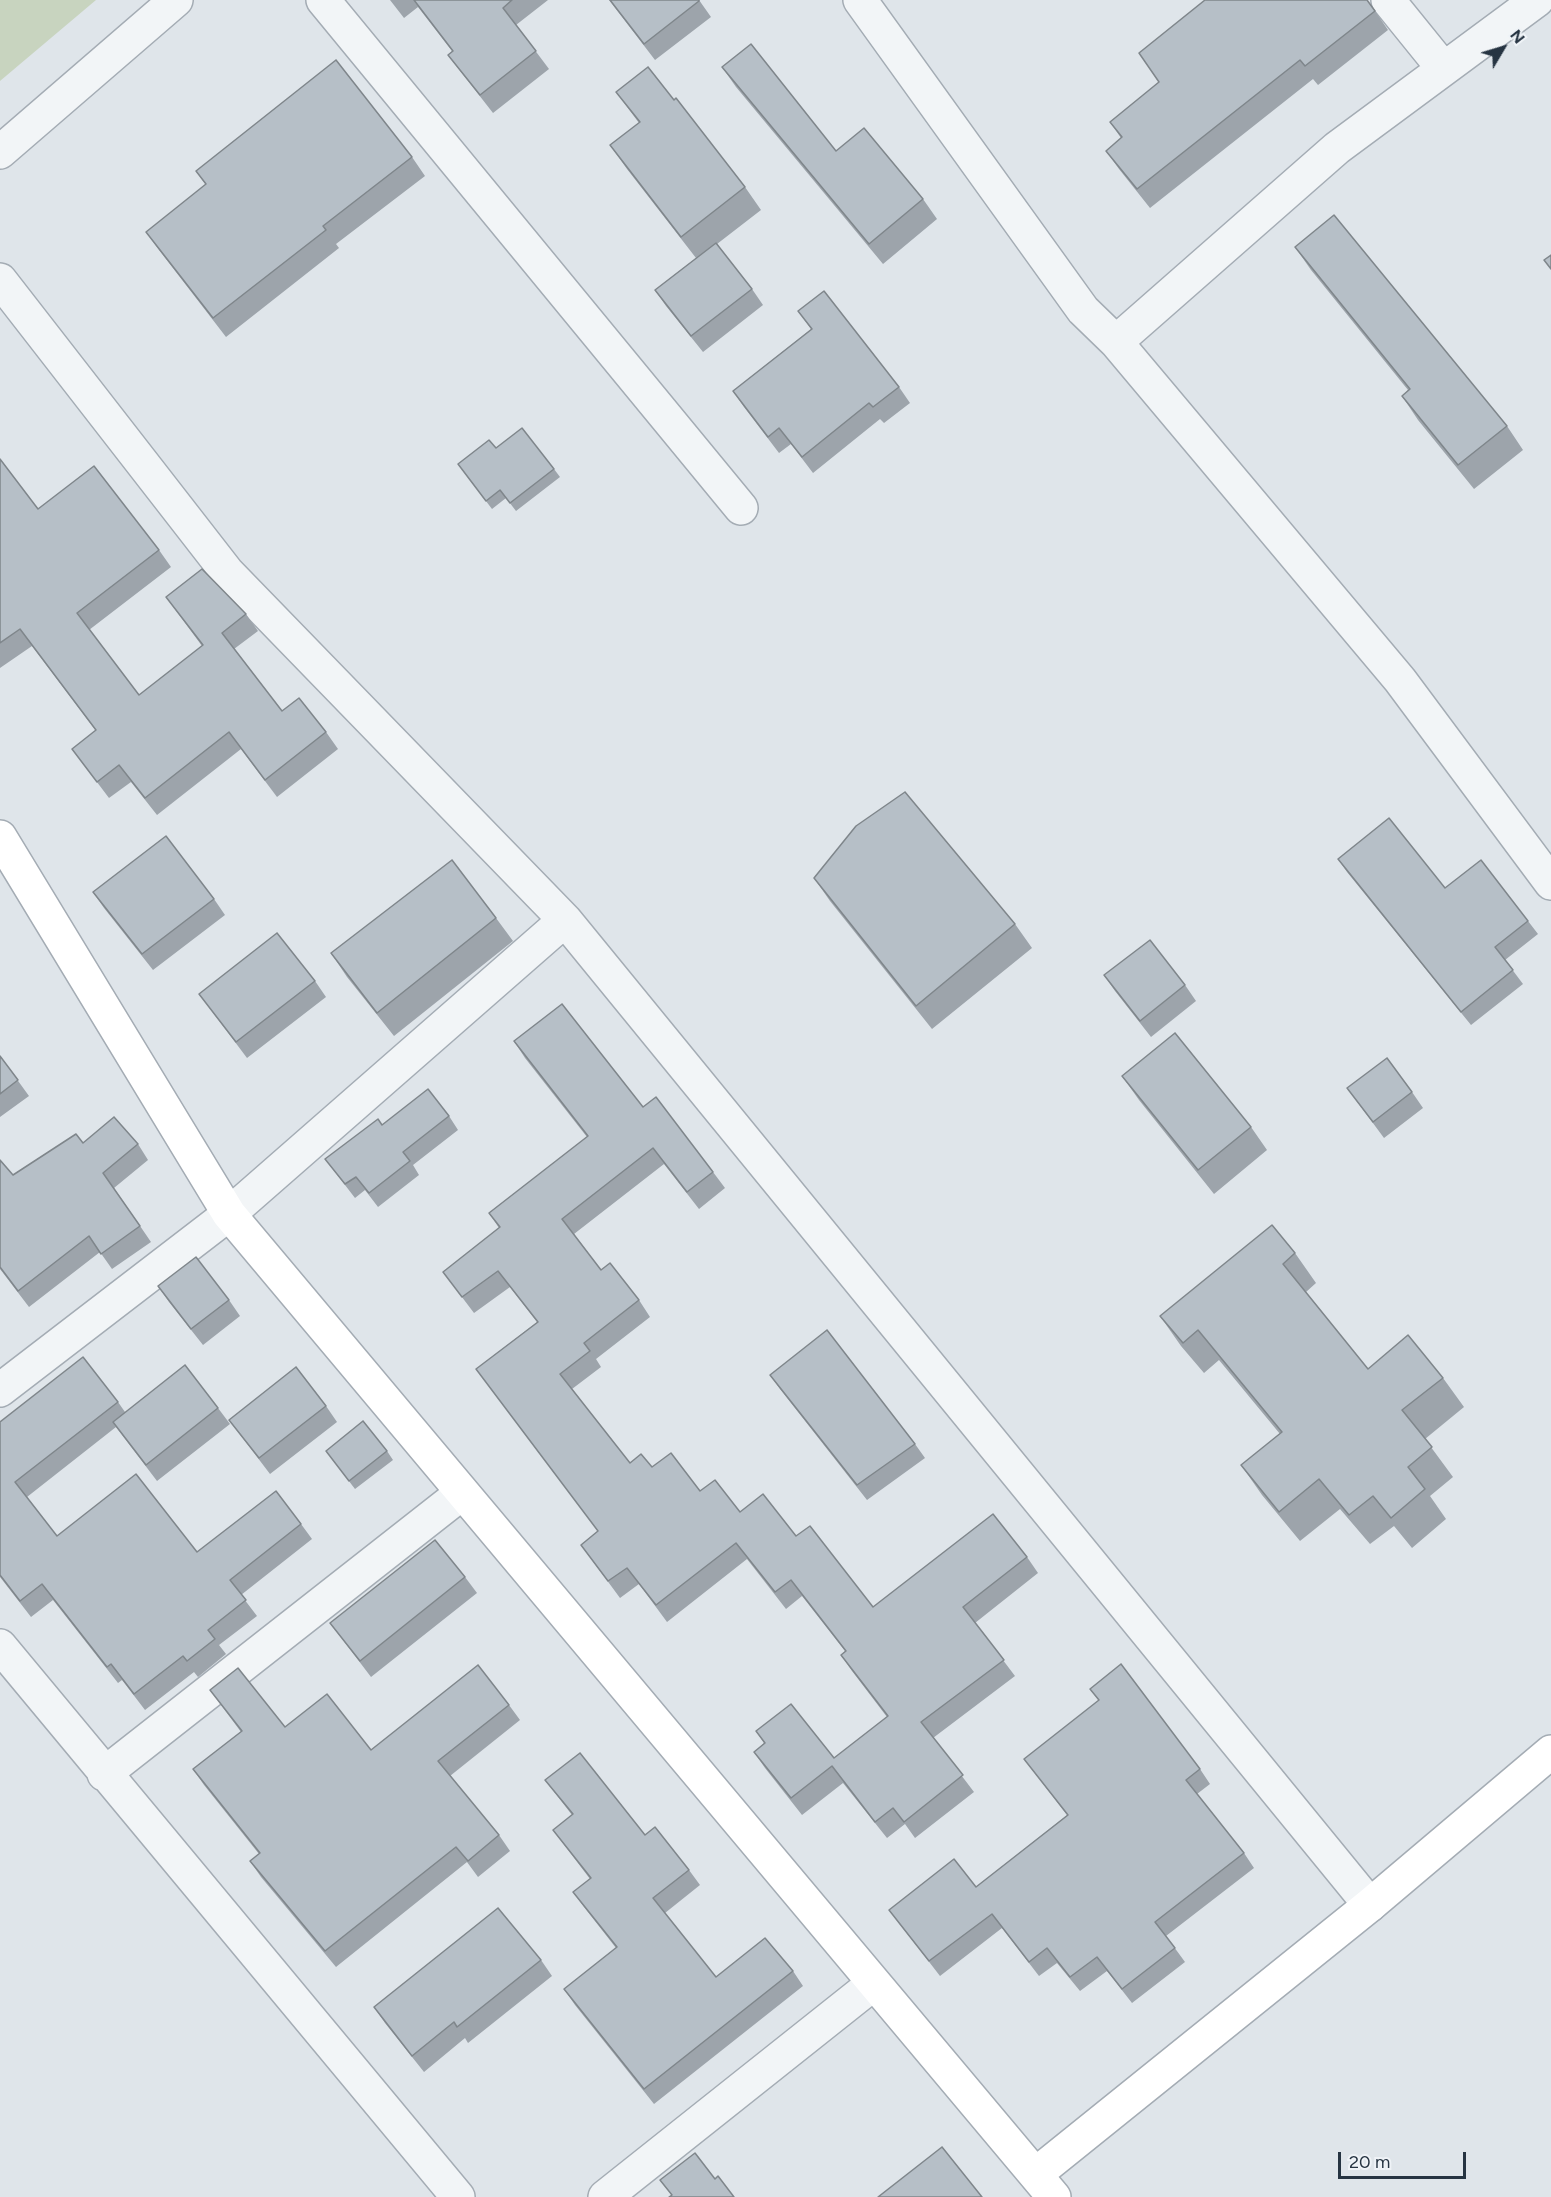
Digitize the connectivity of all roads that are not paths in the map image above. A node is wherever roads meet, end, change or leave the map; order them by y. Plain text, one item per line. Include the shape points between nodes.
1 (176, 0) edge
2 (323, 0) edge
3 (860, 0) edge
4 (1388, 0) edge
5 (1537, 0) edge
6 (1443, 68) junction
7 (0, 152) edge
8 (0, 280) edge
9 (1116, 342) junction
10 (741, 508) dead end
11 (0, 837) edge
12 (1551, 883) edge
13 (565, 921) junction
14 (230, 1214) junction
15 (0, 1390) edge
16 (462, 1493) junction
17 (0, 1646) edge
18 (1551, 1752) edge
19 (104, 1774) junction
20 (1370, 1905) junction
21 (873, 1984) junction
22 (1045, 2185) edge
23 (458, 2197) edge
24 (605, 2197) edge

1 - 7 street
2 - 10 street
3 - 9 street via 1083,310
4 - 6 street
5 - 6 street
6 - 9 street via 1337,148
8 - 13 street via 227,572
9 - 12 street via 1400,680
11 - 14 street
13 - 14 street
13 - 20 street
14 - 15 street
14 - 16 street
16 - 19 street
16 - 21 street
17 - 19 street
18 - 20 street
19 - 23 street
20 - 22 street
21 - 22 street
21 - 24 street

